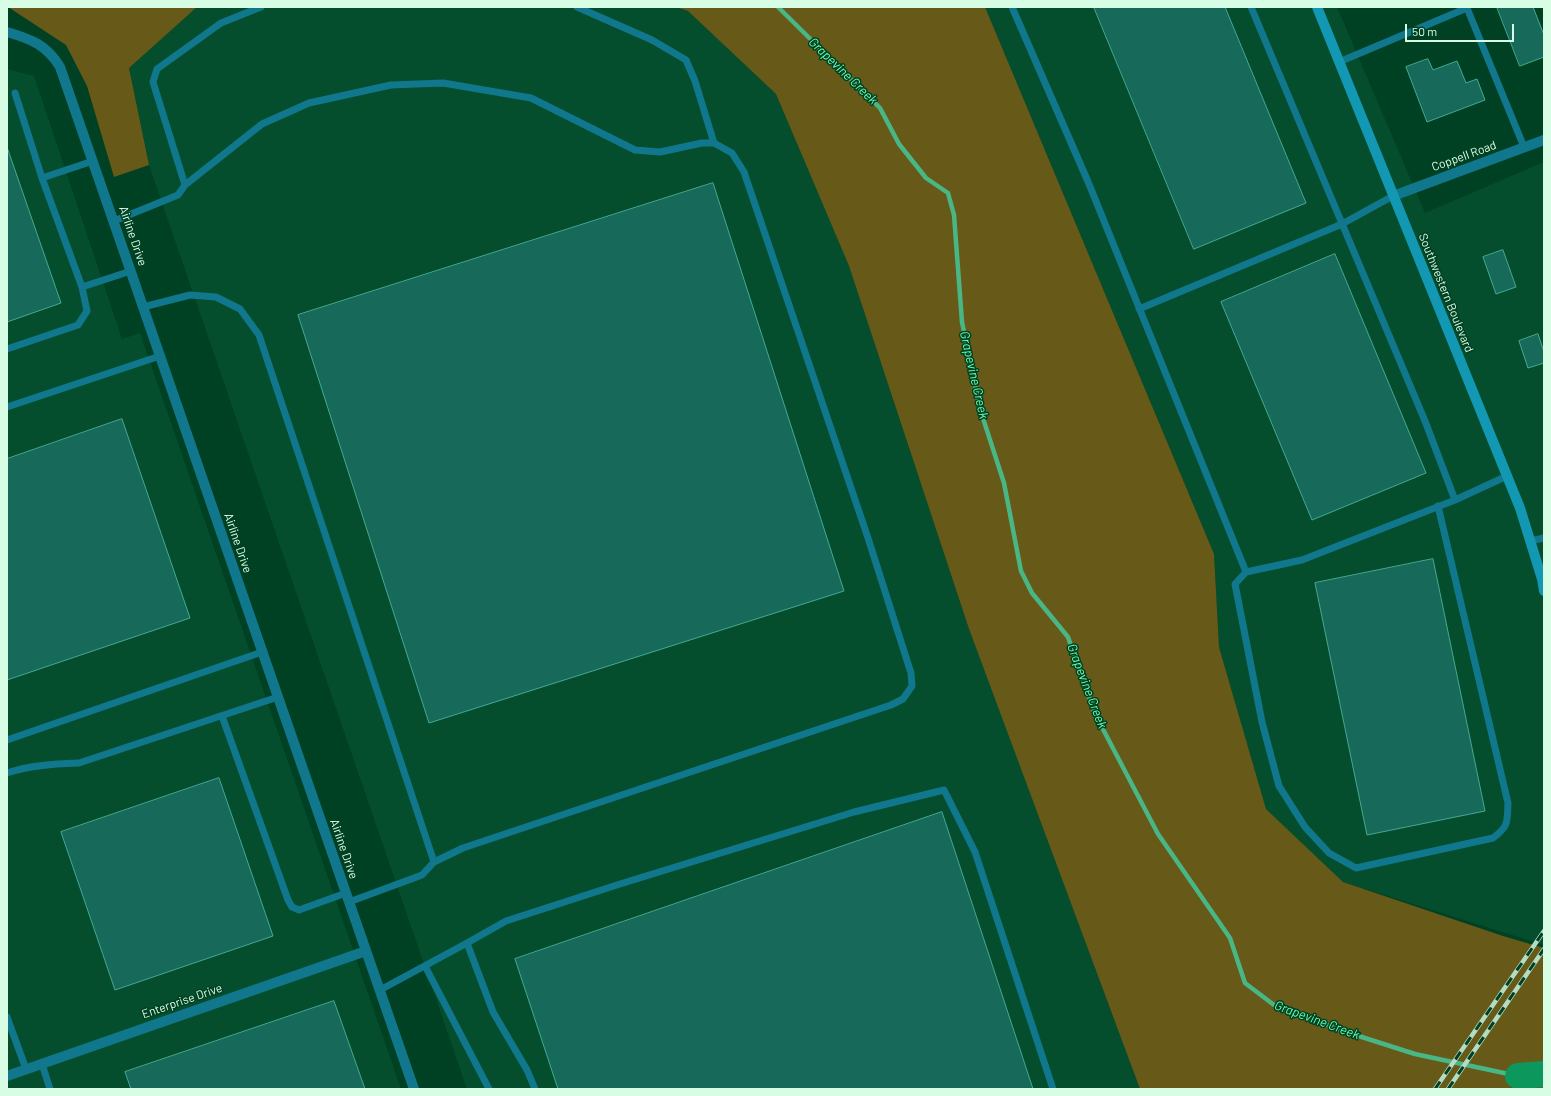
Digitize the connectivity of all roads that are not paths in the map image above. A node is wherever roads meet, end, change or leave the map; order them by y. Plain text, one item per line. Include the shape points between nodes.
1 (262, 7) edge
2 (577, 7) edge
3 (1012, 7) edge
4 (1251, 7) edge
5 (1317, 7) edge
6 (1466, 8) edge
7 (7, 32) edge
8 (1339, 62) junction
9 (15, 92) dead end
10 (1544, 140) edge
11 (714, 143) junction
12 (1524, 147) junction
13 (93, 161) junction
14 (42, 178) junction
15 (185, 185) junction
16 (1392, 196) junction
17 (114, 221) junction
18 (1342, 224) junction
19 (131, 271) junction
20 (82, 286) junction
21 (143, 307) junction
22 (1138, 309) junction
23 (7, 348) edge
24 (160, 356) junction
25 (7, 407) edge
26 (1507, 476) junction
27 (1455, 500) junction
28 (1438, 506) junction
29 (1544, 538) edge
30 (1530, 541) junction
31 (1246, 572) junction
32 (1544, 591) edge
33 (262, 652) junction
34 (278, 697) junction
35 (222, 716) junction
36 (7, 740) edge
37 (7, 773) edge
38 (434, 862) junction
39 (348, 898) junction
40 (467, 943) junction
41 (366, 951) junction
42 (424, 966) junction
43 (380, 990) junction
44 (7, 1017) edge
45 (42, 1064) junction
46 (26, 1069) junction
47 (7, 1076) edge
48 (50, 1089) edge
49 (414, 1089) edge
50 (489, 1089) edge
51 (535, 1089) edge
52 (1053, 1089) edge

1 - 15 lane via 221,23 157,69 153,82
2 - 11 lane via 652,40 686,60
3 - 22 lane via 1089,184
4 - 18 lane
5 - 8 street, Southwestern Boulevard
6 - 8 lane
6 - 12 lane
7 - 13 street, Airline Drive via 38,44 52,54 60,67
8 - 16 street, Southwestern Boulevard
9 - 14 lane
10 - 12 street, Coppell Road
11 - 15 lane via 660,152 635,150 531,98 443,83 391,85 309,103 262,124
11 - 38 lane via 732,153 744,172 868,538 911,673 912,686 903,699 890,705 470,846
12 - 16 street, Coppell Road
13 - 14 lane
13 - 17 street, Airline Drive
14 - 20 lane
15 - 17 lane via 178,195
16 - 18 lane
16 - 26 street, Southwestern Boulevard
17 - 19 street, Airline Drive
18 - 22 lane
18 - 27 lane via 1425,421
19 - 20 lane
19 - 21 street, Airline Drive
20 - 23 lane via 86,311 78,325
21 - 24 street, Airline Drive
21 - 38 lane via 190,296 216,297 240,309 260,335
22 - 31 lane
24 - 25 lane
24 - 33 street, Airline Drive
26 - 27 lane
26 - 30 street, Southwestern Boulevard
27 - 28 lane
28 - 31 lane via 1302,560
28 - 31 lane via 1508,803 1504,830 1493,838 1356,868 1329,853 1305,827 1279,786 1262,722 1235,584
29 - 30 lane
30 - 32 street, Southwestern Boulevard
33 - 34 street, Airline Drive
33 - 36 lane
34 - 35 lane
34 - 39 street, Airline Drive
35 - 37 lane via 79,763 46,765
35 - 39 lane via 292,907 299,910
38 - 39 lane via 422,875
39 - 41 street, Airline Drive
40 - 42 lane
40 - 51 lane via 493,1012 527,1070
40 - 52 lane via 506,921 620,884 854,812 944,790 975,852
41 - 43 street, Airline Drive
41 - 45 street, Enterprise Drive
42 - 43 lane
42 - 50 lane
43 - 49 street, Airline Drive
44 - 46 lane
45 - 46 street, Enterprise Drive
45 - 48 lane
46 - 47 street, Enterprise Drive

